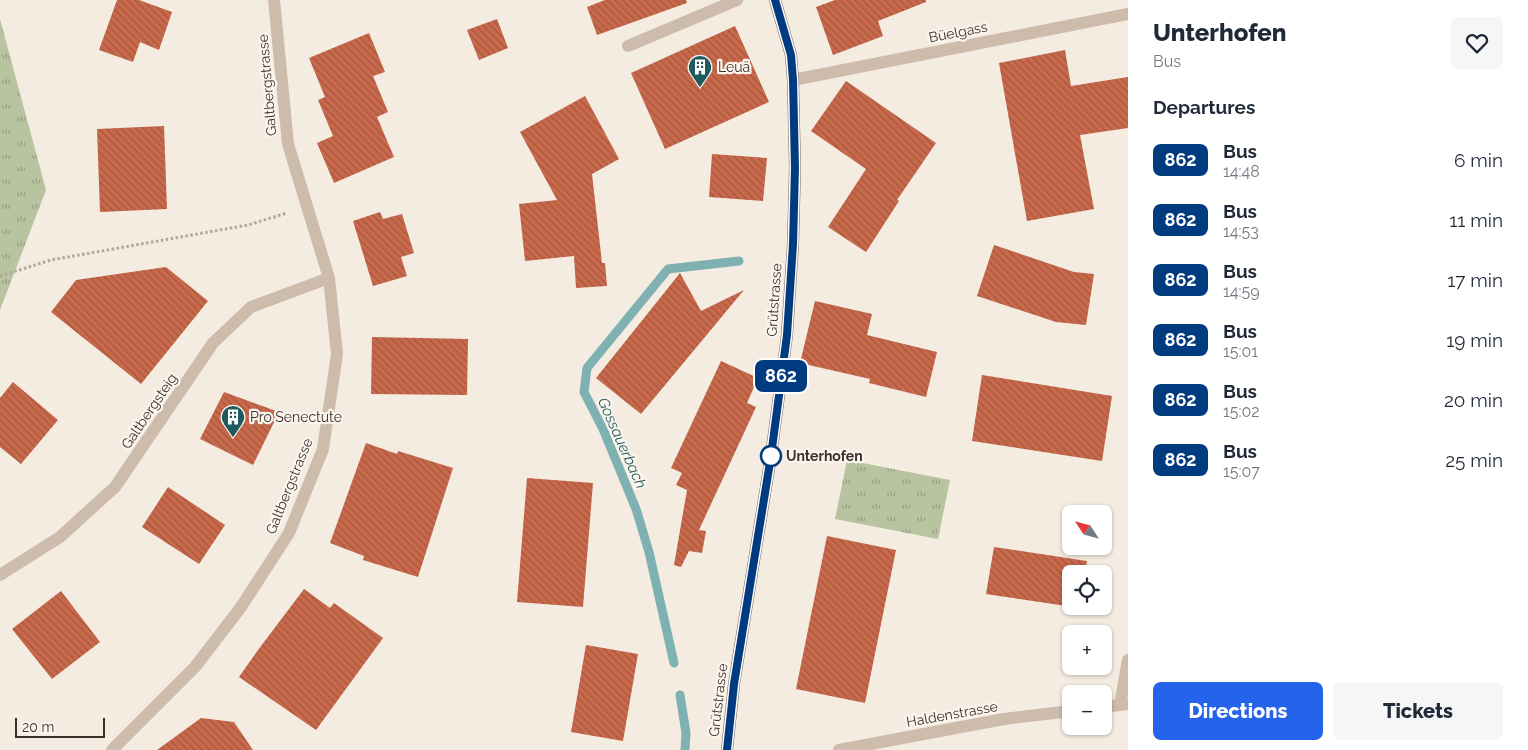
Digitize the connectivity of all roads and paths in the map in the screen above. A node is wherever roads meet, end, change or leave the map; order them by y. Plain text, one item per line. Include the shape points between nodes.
1 (274, 0) edge
2 (737, 0) edge
3 (775, 0) edge
4 (1128, 14) edge
5 (628, 46) dead end
6 (793, 80) junction
7 (307, 207) junction
8 (0, 276) edge
9 (328, 278) junction
10 (0, 575) edge
11 (1128, 660) edge
12 (1124, 704) edge
13 (1062, 712) edge
14 (903, 744) edge
15 (112, 750) edge
16 (727, 750) edge
17 (839, 750) edge

1 - 7 street, Galtbergstrasse via 288,144
2 - 5 street
3 - 6 main road, Grütstrasse via 791,55
4 - 6 street, Büelgass
6 - 16 main road, Grütstrasse via 795,168 787,335 734,684
7 - 8 path via 248,224 51,260
7 - 9 street, Galtbergstrasse
9 - 10 street, Galtbergsteig via 251,307 213,343 115,487 60,536
9 - 15 street, Galtbergstrasse via 337,354 323,449 289,533 241,607 195,667
11 - 12 street
13 - 14 street, Haldenstrasse via 1004,719
14 - 17 street, Haldenstrasse

